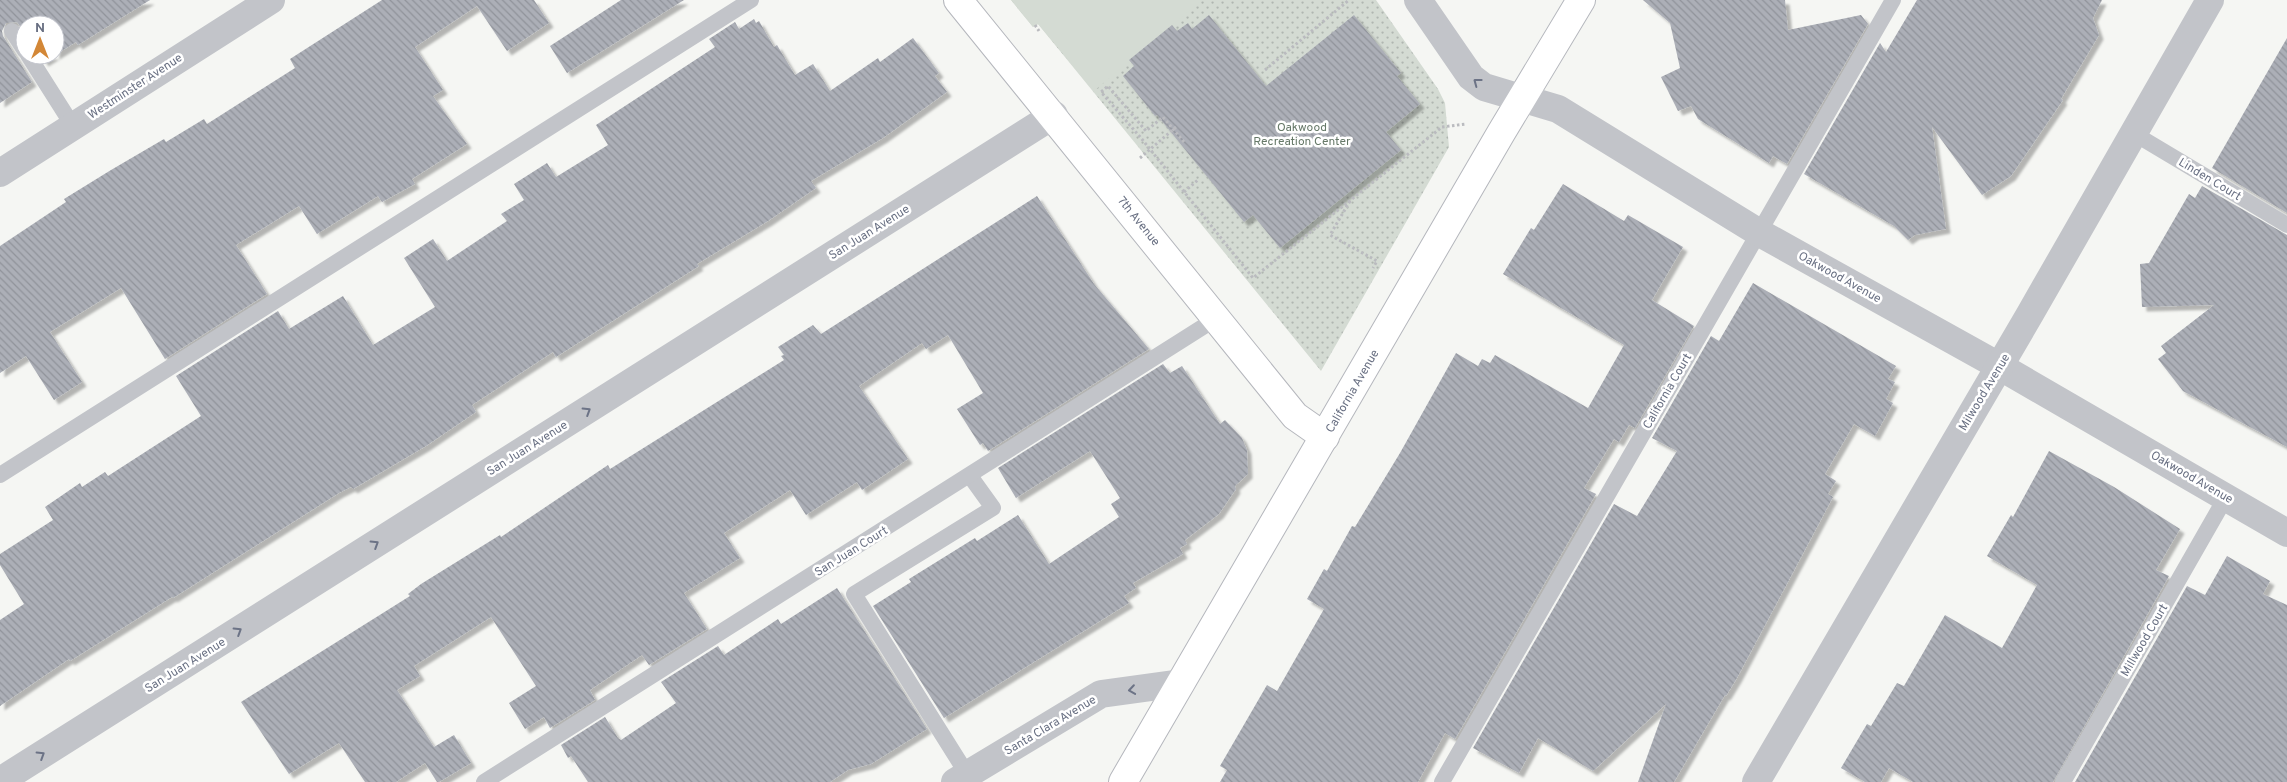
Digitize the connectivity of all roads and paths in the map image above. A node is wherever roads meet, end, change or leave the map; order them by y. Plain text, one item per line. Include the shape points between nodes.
1 (271, 0) edge
2 (751, 0) edge
3 (958, 0) edge
4 (1349, 0) edge
5 (1418, 0) edge
6 (1581, 0) edge
7 (1892, 0) edge
8 (2210, 0) edge
9 (1036, 25) dead end
10 (12, 31) dead end
11 (1039, 31) dead end
12 (15, 36) edge
13 (34, 65) edge
14 (1265, 70) dead end
15 (1523, 97) junction
16 (1054, 115) junction
17 (1466, 124) dead end
18 (73, 126) junction
19 (1175, 128) junction
20 (2133, 133) junction
21 (1184, 142) dead end
22 (1150, 150) junction
23 (1140, 158) dead end
24 (0, 173) edge
25 (1199, 179) dead end
26 (1184, 192) junction
27 (1351, 199) junction
28 (2287, 225) edge
29 (1758, 232) junction
30 (1373, 268) dead end
31 (1217, 318) junction
32 (1999, 366) junction
33 (1325, 437) junction
34 (0, 476) edge
35 (970, 476) junction
36 (2226, 497) junction
37 (2287, 533) edge
38 (1181, 683) junction
39 (961, 778) edge
40 (0, 781) edge
41 (484, 782) edge
42 (1123, 782) edge
43 (1442, 782) edge
44 (1756, 782) edge
45 (2063, 782) edge

1 - 18 street, Westminster Avenue
2 - 34 lane
3 - 16 street, 7th Avenue
4 - 14 path
15 -> 5 street, Oakwood Avenue via 1484,87 1471,77
6 - 15 street, California Avenue
7 - 29 lane, California Court
8 - 20 street, Milwood Avenue
9 - 11 path
10 - 12 lane
13 - 18 lane
15 - 29 street, Oakwood Avenue via 1558,109
15 - 33 street, California Avenue
16 - 31 street, 7th Avenue
40 -> 16 street, San Juan Avenue
17 - 27 path via 1442,127
18 - 24 street, Westminster Avenue
19 - 21 path
19 - 22 path
19 - 22 path via 1163,117 1146,131 1108,86 1100,92
20 - 28 lane, Linden Court
20 - 32 street, Milwood Avenue
22 - 23 path
22 - 26 path
25 - 26 path
26 - 27 path via 1253,278
27 - 30 path via 1330,235 1377,261
29 - 32 street, Oakwood Avenue
29 - 43 lane, California Court
31 - 33 street, 7th Avenue via 1295,416
31 - 35 lane, San Juan Court
32 - 36 street, Oakwood Avenue
32 - 44 street, Milwood Avenue
33 - 38 street, California Avenue
35 - 39 lane via 993,508 854,594
35 - 41 lane, San Juan Court
36 - 37 street, Oakwood Avenue
36 - 45 lane, Millwood Court
38 -> 39 street, Santa Clara Avenue via 1100,694
38 - 42 street, California Avenue

